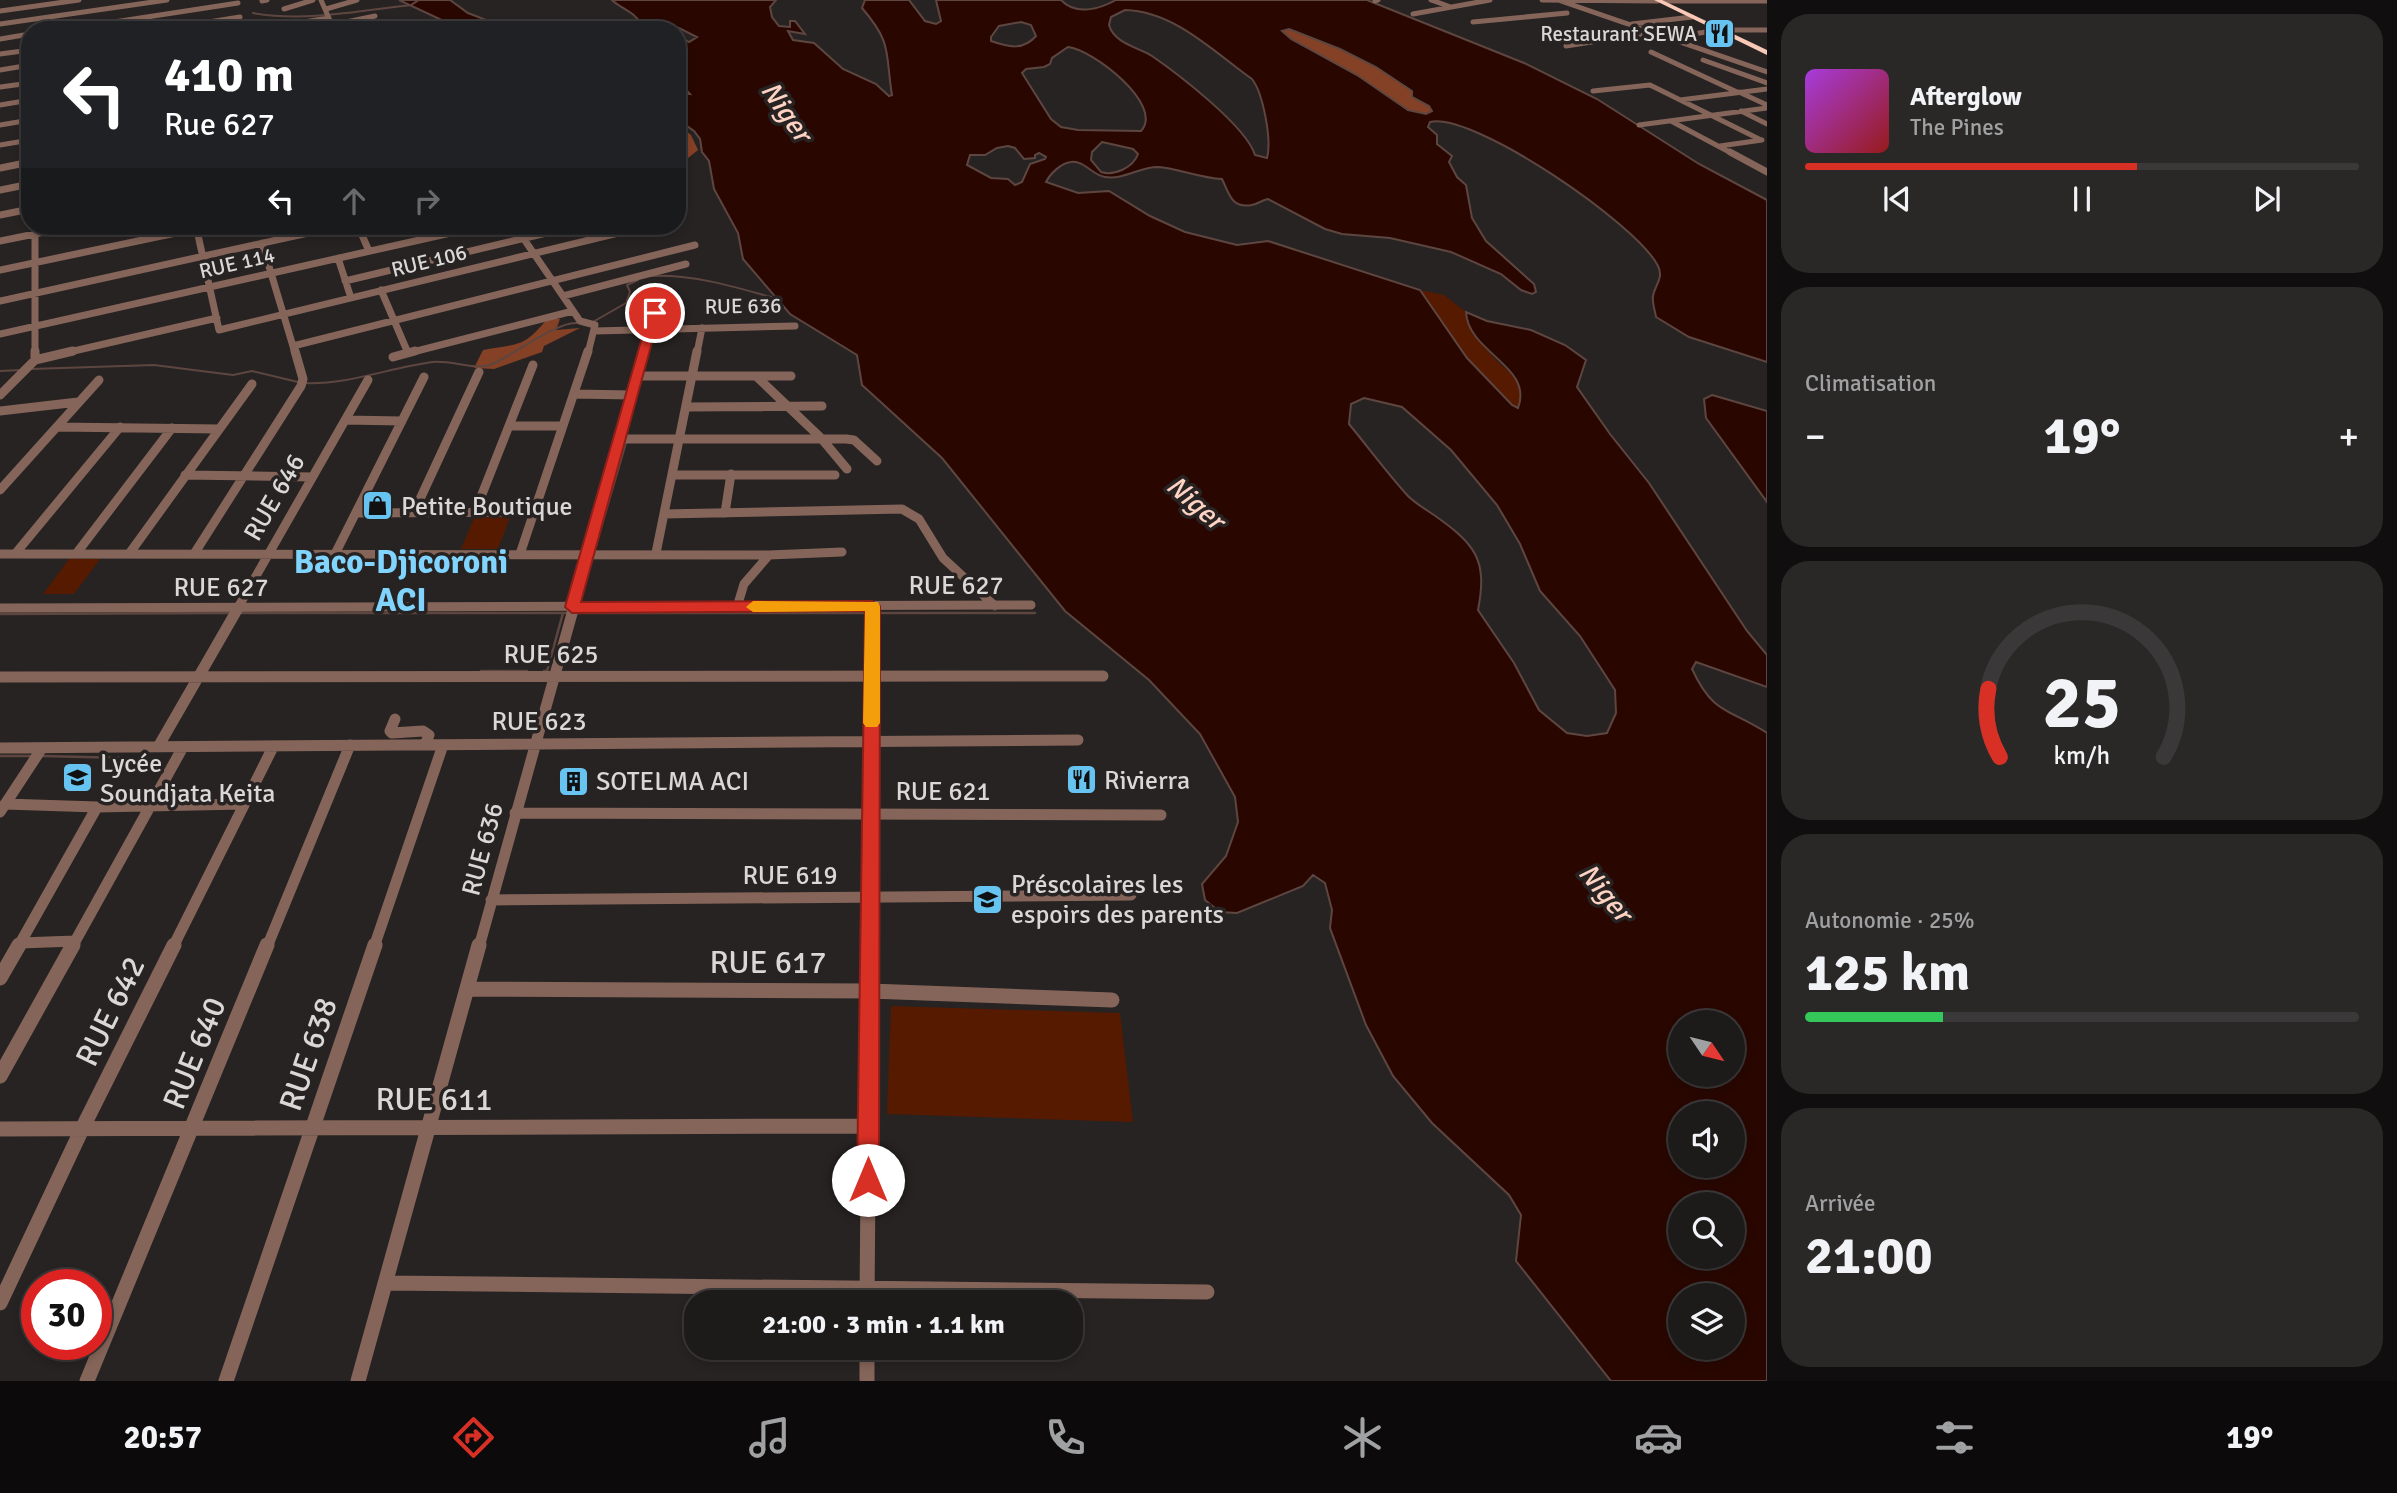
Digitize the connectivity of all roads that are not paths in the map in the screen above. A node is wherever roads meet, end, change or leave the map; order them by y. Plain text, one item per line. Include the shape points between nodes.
1 (79, 0) edge
2 (167, 0) edge
3 (313, 0) edge
4 (321, 0) edge
5 (357, 0) edge
6 (1432, 0) edge
7 (1490, 0) edge
8 (1542, 0) edge
9 (1558, 0) edge
10 (1624, 0) edge
11 (1661, 0) edge
12 (1767, 1) edge
13 (145, 2) edge
14 (35, 3) edge
15 (238, 3) dead end
16 (1451, 7) junction
17 (284, 9) dead end
18 (326, 9) junction
19 (0, 11) edge
20 (1567, 13) junction
21 (1413, 14) dead end
22 (375, 16) dead end
23 (149, 17) junction
24 (240, 17) dead end
25 (329, 17) junction
26 (1577, 17) dead end
27 (1692, 17) junction
28 (35, 19) junction
29 (122, 21) edge
30 (150, 21) edge
31 (215, 21) edge
32 (304, 21) edge
33 (331, 21) edge
34 (356, 21) edge
35 (1473, 22) dead end
36 (0, 24) edge
37 (1629, 25) junction
38 (1722, 30) junction
39 (1767, 30) edge
40 (1652, 33) junction
41 (21, 36) edge
42 (1665, 37) junction
43 (0, 39) edge
44 (1566, 46) dead end
45 (1765, 49) edge
46 (21, 51) edge
47 (1651, 52) dead end
48 (0, 54) edge
49 (1713, 54) junction
50 (1703, 60) junction
51 (1675, 63) junction
52 (21, 66) edge
53 (0, 69) edge
54 (1767, 72) edge
55 (1741, 73) junction
56 (1708, 78) junction
57 (1767, 83) edge
58 (21, 84) edge
59 (0, 87) edge
60 (1767, 89) edge
61 (1593, 92) dead end
62 (1738, 92) junction
63 (1680, 100) junction
64 (21, 102) edge
65 (0, 105) edge
66 (1767, 107) edge
67 (1741, 111) junction
68 (1711, 115) junction
69 (1671, 121) junction
70 (21, 122) edge
71 (1767, 124) edge
72 (0, 125) edge
73 (1639, 125) dead end
74 (1761, 140) edge
75 (21, 142) edge
76 (0, 145) edge
77 (1720, 146) junction
78 (1767, 147) edge
79 (21, 164) edge
80 (0, 167) edge
81 (1767, 172) edge
82 (21, 186) edge
83 (0, 190) edge
84 (21, 211) edge
85 (0, 215) edge
86 (21, 234) edge
87 (35, 235) edge
88 (160, 235) edge
89 (198, 235) edge
90 (299, 235) edge
91 (362, 235) edge
92 (442, 235) edge
93 (521, 235) edge
94 (536, 235) edge
95 (609, 235) edge
96 (523, 238) junction
97 (0, 241) edge
98 (262, 243) junction
99 (695, 245) dead end
100 (369, 251) junction
101 (534, 253) junction
102 (203, 256) junction
103 (338, 258) junction
104 (35, 263) junction
105 (686, 264) dead end
106 (404, 267) junction
107 (0, 270) edge
108 (271, 273) junction
109 (345, 281) junction
110 (414, 282) junction
111 (553, 282) junction
112 (210, 287) junction
113 (381, 290) junction
114 (35, 293) junction
115 (563, 296) junction
116 (351, 298) junction
117 (0, 301) edge
118 (573, 311) junction
119 (655, 313) dead end
120 (284, 314) junction
121 (217, 318) junction
122 (394, 321) junction
123 (795, 326) dead end
124 (35, 327) junction
125 (595, 328) junction
126 (702, 328) junction
127 (650, 329) junction
128 (0, 334) edge
129 (293, 346) junction
130 (408, 353) junction
131 (393, 357) dead end
132 (35, 360) junction
133 (533, 365) dead end
134 (478, 372) dead end
135 (637, 376) junction
136 (692, 376) junction
137 (756, 376) junction
138 (791, 376) dead end
139 (424, 377) dead end
140 (99, 380) dead end
141 (368, 380) dead end
142 (252, 384) dead end
143 (574, 394) junction
144 (0, 395) edge
145 (632, 395) junction
146 (78, 402) junction
147 (788, 406) junction
148 (822, 406) dead end
149 (686, 407) junction
150 (0, 411) edge
151 (345, 419) junction
152 (402, 421) junction
153 (509, 426) junction
154 (563, 426) junction
155 (57, 427) junction
156 (120, 427) junction
157 (172, 428) junction
158 (219, 429) junction
159 (821, 438) junction
160 (620, 439) junction
161 (679, 439) junction
162 (877, 461) dead end
163 (847, 469) dead end
164 (731, 474) junction
165 (185, 475) junction
166 (672, 475) junction
167 (835, 475) dead end
168 (244, 476) junction
169 (0, 477) edge
170 (12, 477) junction
171 (312, 477) junction
172 (0, 490) edge
173 (414, 512) junction
174 (475, 512) junction
175 (534, 512) junction
176 (356, 513) junction
177 (724, 513) junction
178 (664, 514) junction
179 (842, 552) dead end
180 (656, 553) junction
181 (0, 554) edge
182 (15, 554) junction
183 (76, 554) junction
184 (129, 554) junction
185 (194, 554) junction
186 (268, 554) junction
187 (335, 554) junction
188 (520, 554) junction
189 (587, 554) junction
190 (769, 555) junction
191 (1031, 605) dead end
192 (872, 606) junction
193 (995, 606) junction
194 (572, 607) junction
195 (737, 607) junction
196 (0, 608) edge
197 (237, 608) junction
198 (553, 676) junction
199 (872, 676) junction
200 (1103, 676) dead end
201 (0, 677) edge
202 (198, 677) junction
203 (395, 719) dead end
204 (1078, 740) dead end
205 (871, 741) junction
206 (534, 744) junction
207 (425, 745) junction
208 (443, 745) junction
209 (351, 746) junction
210 (158, 747) junction
211 (183, 747) junction
212 (274, 747) junction
213 (0, 748) edge
214 (41, 748) junction
215 (244, 804) junction
216 (150, 806) junction
217 (97, 807) junction
218 (2, 808) edge
219 (515, 813) junction
220 (871, 813) junction
221 (1161, 815) dead end
222 (1131, 895) dead end
223 (870, 897) junction
224 (491, 900) junction
225 (75, 941) junction
226 (20, 943) junction
227 (0, 978) edge
228 (467, 989) junction
229 (870, 990) junction
230 (1112, 1000) dead end
231 (0, 1076) edge
232 (869, 1126) junction
233 (428, 1127) junction
234 (194, 1128) junction
235 (312, 1128) junction
236 (0, 1129) edge
237 (82, 1129) junction
238 (386, 1283) junction
239 (684, 1290) edge
240 (867, 1290) edge
241 (1207, 1292) dead end
242 (1083, 1293) edge
243 (0, 1303) edge
244 (867, 1360) edge
245 (87, 1381) edge
246 (226, 1381) edge
247 (358, 1381) edge
248 (867, 1381) edge

1 - 14 street
2 - 13 street
3 - 17 street
4 - 18 street
5 - 18 street
6 - 16 street
7 - 16 street
8 - 9 street
8 - 20 street
9 - 10 street
9 - 37 street
10 - 11 street
11 - 12 street
11 - 27 highway
11 - 38 highway
13 - 23 street
13 - 28 street
14 - 19 street
14 - 28 street
15 - 23 street
16 - 21 street
18 - 25 street
20 - 26 street
20 - 35 street
22 - 34 street
23 - 29 street
23 - 30 street
24 - 31 street
25 - 32 street
25 - 33 street
27 - 37 street
27 - 38 highway
28 - 36 street
37 - 40 street
38 - 39 street
38 - 42 street
38 - 45 highway
40 - 42 street
40 - 44 street
41 - 43 street
42 - 49 street
46 - 48 street
47 - 51 street
49 - 50 street
49 - 54 street
50 - 51 street
50 - 55 street
51 - 56 street
52 - 53 street
55 - 56 street
55 - 57 street
56 - 62 street
58 - 59 street
60 - 62 street
61 - 63 street via 1650,85
62 - 63 street
62 - 66 street
63 - 68 street
64 - 65 street
66 - 67 street
67 - 68 street
67 - 71 street
68 - 69 street
68 - 74 street
69 - 73 street
69 - 77 street
70 - 72 street
74 - 77 street
74 - 78 street
75 - 76 street
77 - 81 street
79 - 80 street
82 - 83 street
84 - 85 street
86 - 97 street
87 - 104 street
88 - 104 street
89 - 102 street
90 - 98 street
91 - 100 street
92 - 100 street, RUE 114
93 - 96 street
94 - 96 street
95 - 101 street, RUE 106
96 - 101 street
96 - 106 street
98 - 102 street
98 - 108 street
99 - 111 street
100 - 103 street, RUE 114
101 - 110 street, RUE 106
101 - 111 street
102 - 112 street
102 - 114 street
103 - 108 street, RUE 114
103 - 109 street
104 - 107 street
104 - 114 street
105 - 115 street
106 - 109 street
106 - 110 street
108 - 112 street, RUE 114
108 - 120 street
109 - 116 street
110 - 113 street, RUE 106
111 - 115 street
111 - 122 street
112 - 121 street
112 - 124 street, RUE 114
113 - 116 street, RUE 106
113 - 122 street
114 - 117 street
114 - 124 street
115 - 118 street
116 - 120 street, RUE 106
118 - 125 street, RUE 636 via 580,321
118 - 130 street
119 - 127 street, RUE 636
120 - 121 street, RUE 106 via 219,330
120 - 129 street
121 - 132 street
122 - 129 street
122 - 130 street
123 - 126 street, RUE 636
124 - 128 street, RUE 114
124 - 132 street
125 - 127 street, RUE 636
125 - 143 street
126 - 127 street, RUE 636
126 - 136 street
127 - 135 street, RUE 636
129 - 168 street via 302,383
130 - 131 street
132 - 144 street
133 - 153 street
134 - 173 street
135 - 136 street
135 - 145 street, RUE 636
136 - 137 street
136 - 149 street
137 - 138 street
137 - 147 street
139 - 152 street
140 - 146 street
141 - 151 street, RUE 646
142 - 158 street
143 - 145 street
143 - 154 street
145 - 160 street, RUE 636
146 - 150 street
146 - 155 street
147 - 148 street
147 - 149 street
147 - 159 street
149 - 161 street
151 - 152 street
151 - 171 street, RUE 646
152 - 176 street
153 - 154 street
153 - 174 street
154 - 175 street
155 - 156 street
155 - 170 street
156 - 157 street
156 - 182 street
157 - 158 street
157 - 183 street
158 - 165 street
159 - 161 street
159 - 162 street via 854,440
159 - 163 street
160 - 161 street
160 - 189 street, RUE 636
161 - 166 street
164 - 166 street
164 - 167 street
164 - 177 street
165 - 168 street
165 - 184 street
166 - 178 street
168 - 171 street
168 - 185 street
169 - 170 street
170 - 172 street
171 - 186 street, RUE 646
173 - 174 street
173 - 176 street
174 - 175 street
175 - 188 street
176 - 187 street
177 - 178 street
177 - 193 street via 902,509 919,519 943,558
178 - 180 street
179 - 190 street
180 - 189 street
180 - 190 street
181 - 182 street
182 - 183 street
183 - 184 street
184 - 185 street
185 - 186 street
186 - 187 street
186 - 197 street, RUE 646
187 - 188 street
188 - 189 street
189 - 194 street, RUE 636
190 - 195 street via 742,585
191 - 193 street, RUE 627
192 - 193 street, RUE 627
192 - 195 street, RUE 627
192 - 199 street
194 - 195 street, RUE 627
194 - 197 street, RUE 627
194 - 198 street, RUE 636
196 - 197 street, RUE 627
197 - 202 street, RUE 646
198 - 199 street, RUE 625
198 - 202 street, RUE 625
198 - 206 street, RUE 636
199 - 200 street, RUE 625
199 - 205 street
201 - 202 street, RUE 625
202 - 210 street, RUE 646
203 - 207 street via 392,733 423,731 429,735
204 - 205 street, RUE 623
205 - 206 street, RUE 623
205 - 220 street
206 - 208 street, RUE 623
206 - 219 street, RUE 636
207 - 208 street, RUE 623
207 - 209 street, RUE 623
208 - 235 street, RUE 638
209 - 212 street, RUE 623
209 - 234 street, RUE 640
210 - 211 street, RUE 623
210 - 214 street, RUE 623
211 - 212 street, RUE 623
211 - 216 street
212 - 215 street, RUE 642
213 - 214 street, RUE 623
214 - 218 street
215 - 216 street
215 - 237 street, RUE 642
216 - 217 street
216 - 225 street
217 - 218 street
217 - 226 street
219 - 220 street, RUE 621
219 - 224 street, RUE 636
220 - 221 street, RUE 621
220 - 223 street
222 - 223 street, RUE 619
223 - 224 street, RUE 619
223 - 229 street
224 - 228 street, RUE 636
225 - 226 street
225 - 231 street
226 - 227 street
228 - 229 street, RUE 617
228 - 233 street, RUE 636
229 - 230 street, RUE 617
229 - 232 street
232 - 233 street, RUE 611
232 - 240 street
233 - 235 street, RUE 611
233 - 238 street, RUE 636
234 - 235 street, RUE 611
234 - 237 street, RUE 611
234 - 245 street, RUE 640
235 - 246 street, RUE 638
236 - 237 street, RUE 611
237 - 243 street, RUE 642
238 - 239 street
238 - 247 street, RUE 636
241 - 242 street
244 - 248 street

